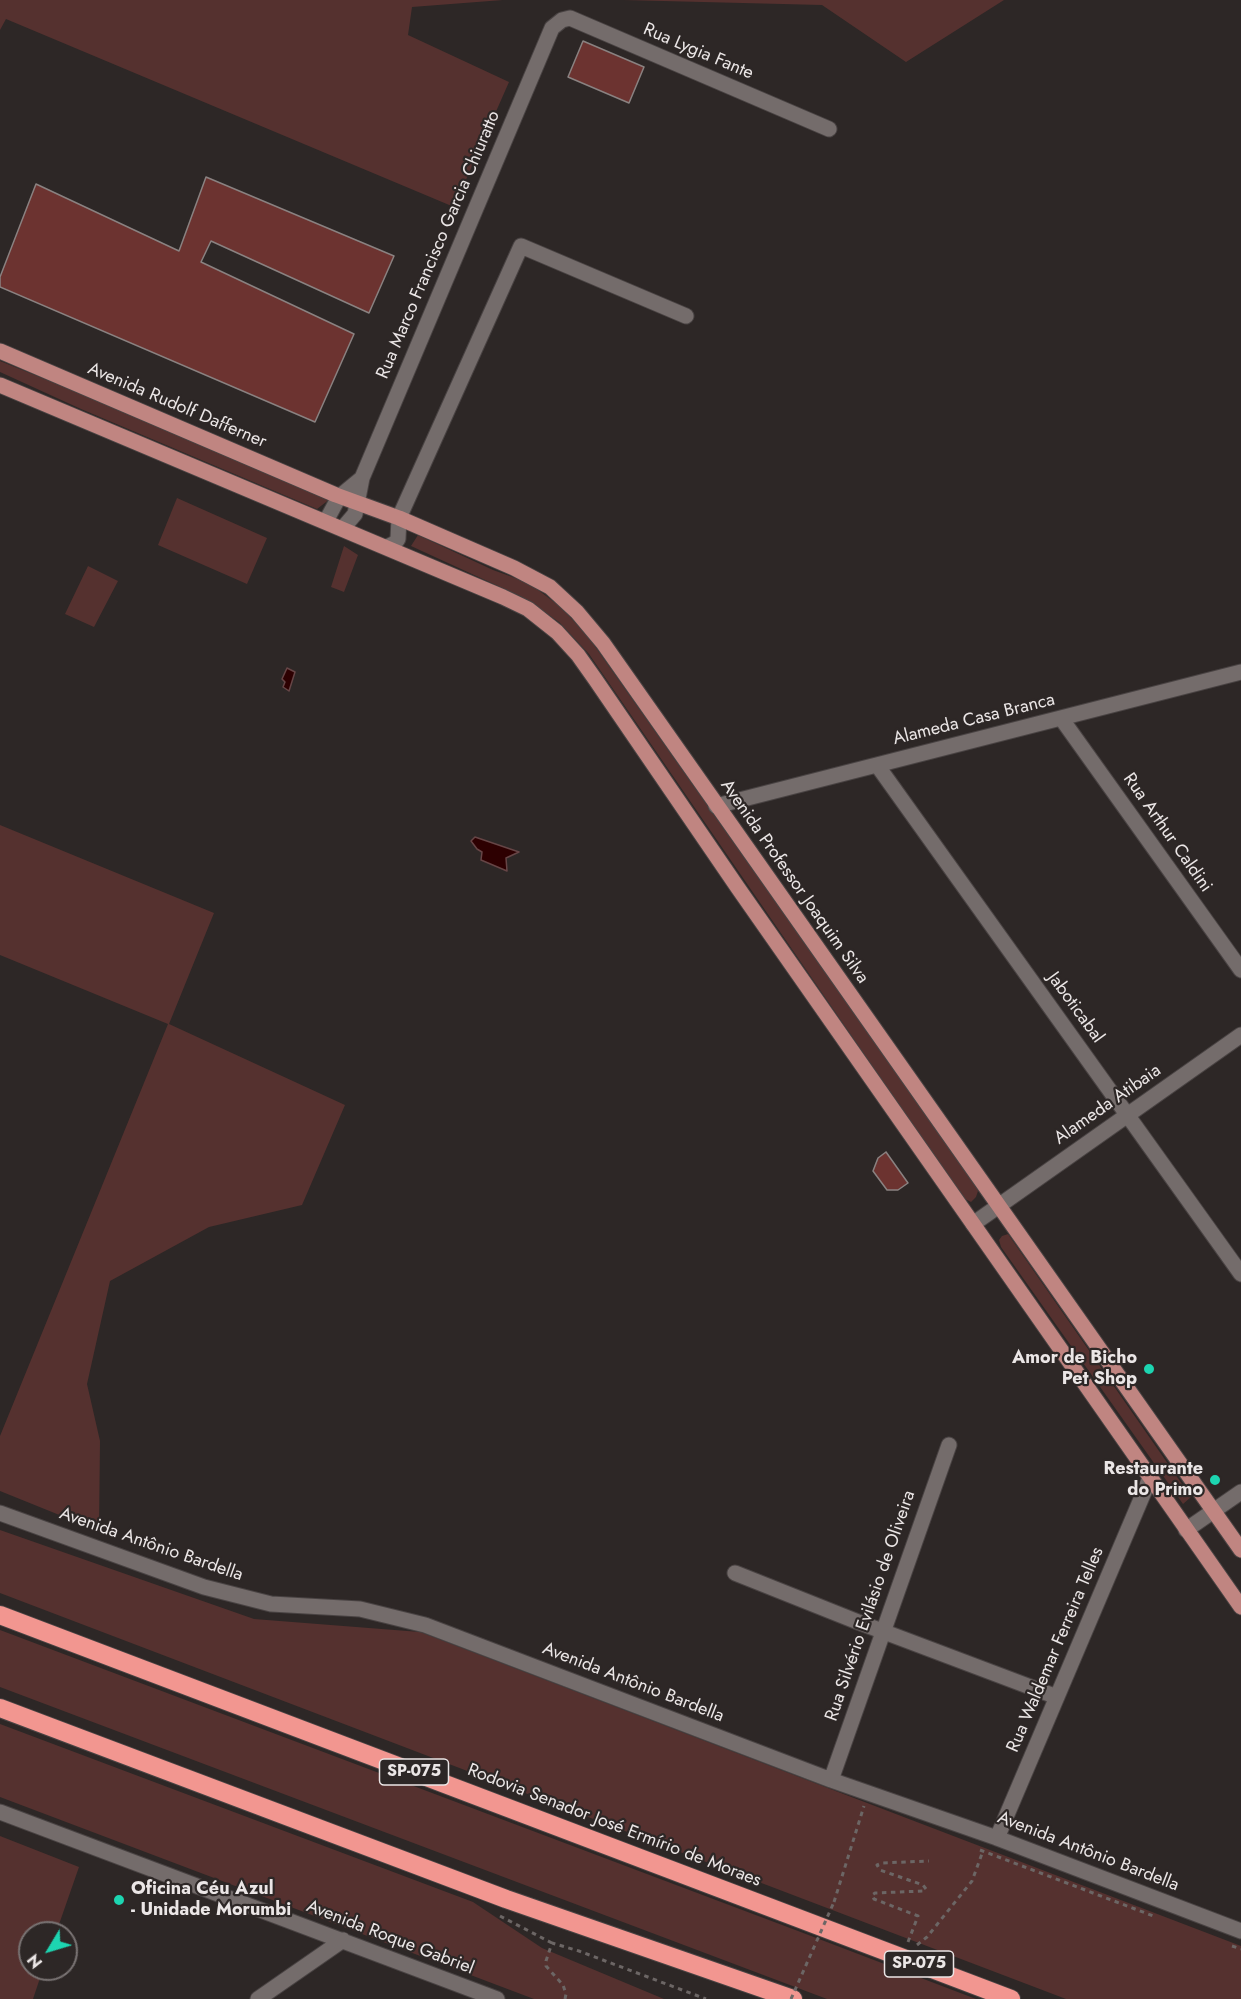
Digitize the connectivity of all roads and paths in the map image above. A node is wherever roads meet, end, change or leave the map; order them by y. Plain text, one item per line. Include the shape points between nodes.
1 (552, 28) joint
2 (829, 129) dead end
3 (686, 316) dead end
4 (0, 351) edge
5 (0, 385) edge
6 (362, 478) junction
7 (339, 497) junction
8 (358, 504) junction
9 (399, 518) junction
10 (326, 521) junction
11 (343, 528) junction
12 (387, 547) junction
13 (550, 587) joint
14 (1241, 672) edge
15 (1061, 718) junction
16 (877, 765) junction
17 (716, 806) junction
18 (1241, 970) edge
19 (1241, 1035) edge
20 (1128, 1115) junction
21 (998, 1206) junction
22 (973, 1224) junction
23 (1241, 1274) edge
24 (949, 1445) dead end
25 (1150, 1478) junction
26 (1241, 1492) edge
27 (1213, 1511) junction
28 (0, 1513) edge
29 (1186, 1530) junction
30 (1241, 1550) edge
31 (735, 1573) dead end
32 (1241, 1606) edge
33 (0, 1615) edge
34 (883, 1631) junction
35 (1057, 1697) junction
36 (0, 1708) edge
37 (831, 1780) junction
38 (867, 1798) dead end
39 (864, 1804) junction
40 (874, 1808) dead end
41 (0, 1812) edge
42 (997, 1838) junction
43 (973, 1847) dead end
44 (983, 1851) junction
45 (929, 1861) dead end
46 (506, 1899) junction
47 (1164, 1920) dead end
48 (1241, 1931) edge
49 (343, 1940) junction
50 (552, 1943) junction
51 (1226, 1943) dead end
52 (1241, 1949) edge
53 (902, 1958) junction
54 (258, 1999) edge
55 (497, 1999) edge
56 (565, 1999) edge
57 (706, 1999) edge
58 (792, 1999) edge
59 (1011, 1999) edge

1 - 2 street, Rua Lygia Fante via 570,18
1 - 6 street, Rua Marco Francisco Garcia Chiuratto
3 - 9 street via 521,246
4 - 7 main road, Avenida Rudolf Dafferner
5 - 10 main road
6 - 7 street, Rua Marco Francisco Garcia Chiuratto
6 - 8 street, Rua Marco Francisco Garcia Chiuratto
7 - 8 main road, Avenida Rudolf Dafferner
7 - 10 street
8 - 9 main road, Avenida Rudolf Dafferner
8 - 11 street
9 - 12 street via 398,539
9 - 13 main road, Avenida Rudolf Dafferner via 514,567
10 - 11 main road
11 - 12 main road
12 - 22 main road via 528,609 557,632 586,666
13 - 17 main road, Avenida Professor Joaquim Silva via 603,643
14 - 15 street, Alameda Casa Branca
15 - 16 street, Alameda Casa Branca
15 - 18 street, Rua Arthur Caldini
16 - 17 street, Alameda Casa Branca
16 - 20 street, Jaboticabal
17 - 21 main road, Avenida Professor Joaquim Silva
19 - 20 street, Alameda Atibaia
20 - 21 street, Alameda Atibaia
20 - 23 street, Jaboticabal
21 - 22 street
21 - 27 main road, Avenida Professor Joaquim Silva
22 - 25 main road
24 - 34 street, Rua Silvério Evilásio de Oliveira
25 - 29 main road
25 - 35 street, Rua Waldemar Ferreira Telles
26 - 27 street
27 - 29 street
27 - 30 main road, Avenida Professor Joaquim Silva
28 - 37 street, Avenida Antônio Bardella via 211,1589 271,1604 360,1609 425,1625
29 - 32 main road
31 - 34 street
33 - 53 highway, Rodovia Senador José Ermírio de Moraes / SP-075
34 - 35 street
34 - 37 street, Rua Silvério Evilásio de Oliveira
35 - 42 street, Rua Waldemar Ferreira Telles
36 - 46 highway
37 - 42 street, Avenida Antônio Bardella
38 - 39 path
39 - 40 path
39 - 58 path, bridge via 834,1902
41 - 49 street, Avenida Roque Gabriel
42 - 44 path
42 - 48 street, Avenida Antônio Bardella
43 - 44 path
44 - 47 path
44 - 53 path via 972,1881 927,1936
45 - 53 path via 877,1865 880,1870 926,1889 872,1895 918,1916
46 - 50 path via 500,1916
46 - 58 highway
49 - 54 street
49 - 55 street, Avenida Roque Gabriel
50 - 56 path via 546,1966 563,1984
50 - 57 path
51 - 52 path
53 - 59 highway, Rodovia Senador José Ermírio de Moraes / SP-075

